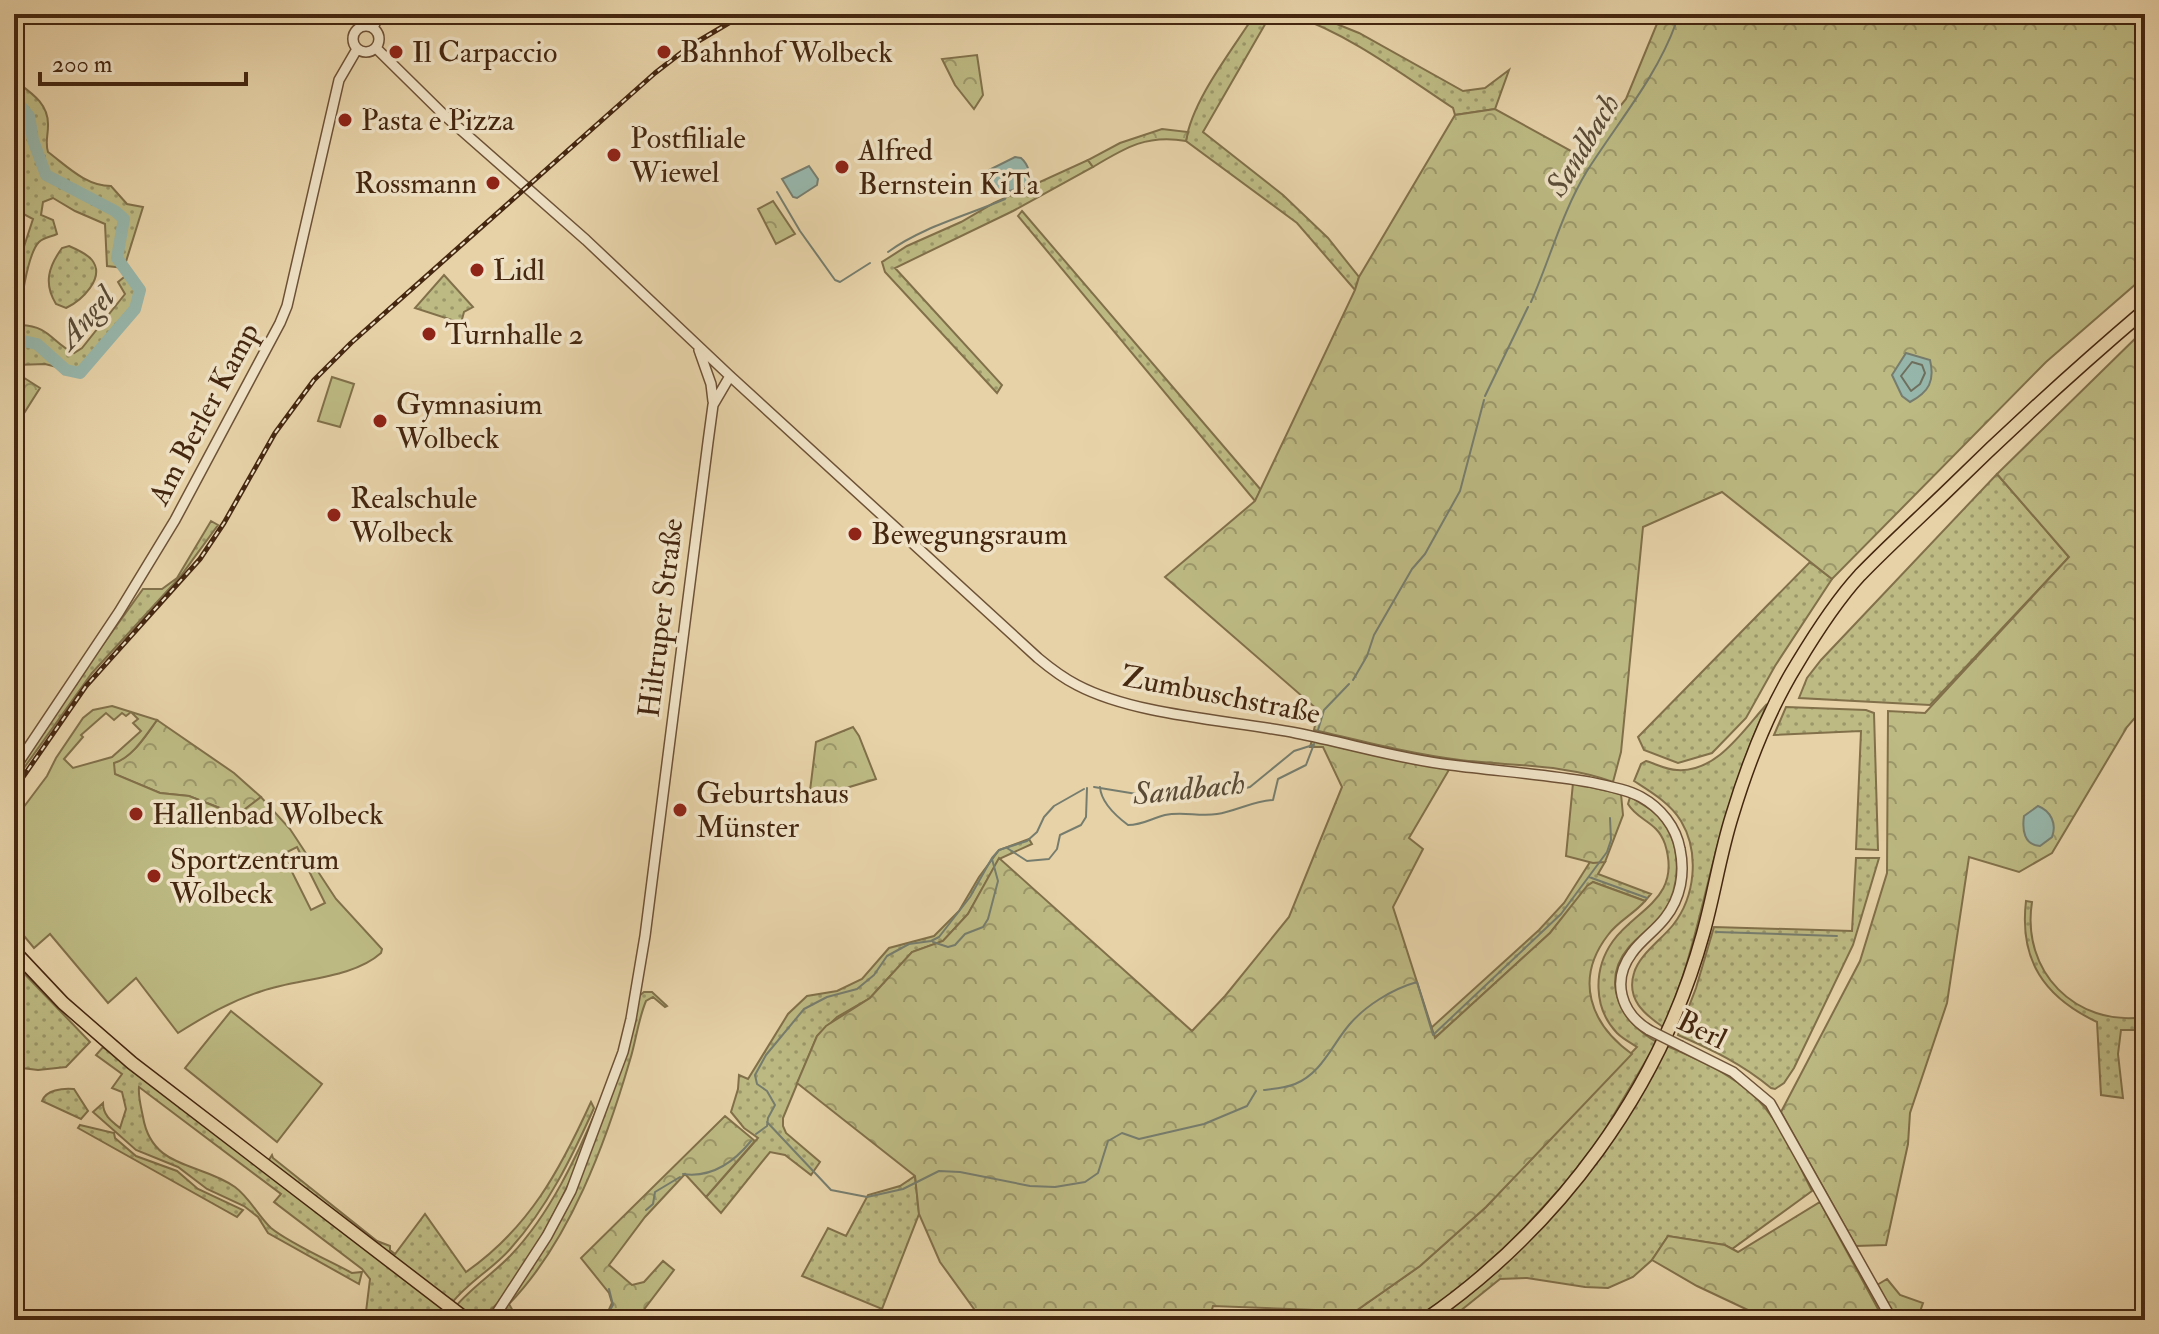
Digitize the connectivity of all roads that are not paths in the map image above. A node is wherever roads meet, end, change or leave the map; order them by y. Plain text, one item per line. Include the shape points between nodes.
1 (380, 14) edge
2 (373, 27) junction
3 (376, 48) junction
4 (357, 49) junction
5 (2145, 310) edge
6 (696, 344) junction
7 (730, 376) junction
8 (713, 405) junction
9 (14, 769) edge
10 (1627, 791) joint
11 (14, 951) edge
12 (467, 1320) edge
13 (474, 1320) edge
14 (494, 1320) edge
15 (1425, 1320) edge
16 (1892, 1320) edge

1 - 2 street
2 - 3 street via 380,38
2 - 4 street via 356,30
3 - 4 street
3 - 6 street
4 - 9 street, Am Berler Kamp via 339,80 287,306 275,332 175,520
5 - 15 main road via 1955,483 1859,577 1830,615 1760,734 1731,817 1684,993 1637,1092 1561,1197 1497,1263
6 - 7 street
6 - 8 street
7 - 8 street, Hiltruper Straße
7 - 10 street, Zumbuschstraße via 1038,658 1077,685 1129,704 1423,761 1535,773
8 - 14 street, Hiltruper Straße via 631,1019 571,1191
10 - 16 street, Berl, bridge via 1649,802 1667,820 1682,857 1675,901 1630,955 1621,975 1625,1007 1635,1021 1733,1072 1770,1103
11 - 12 main road via 63,1003 143,1072
13 - 14 main road

